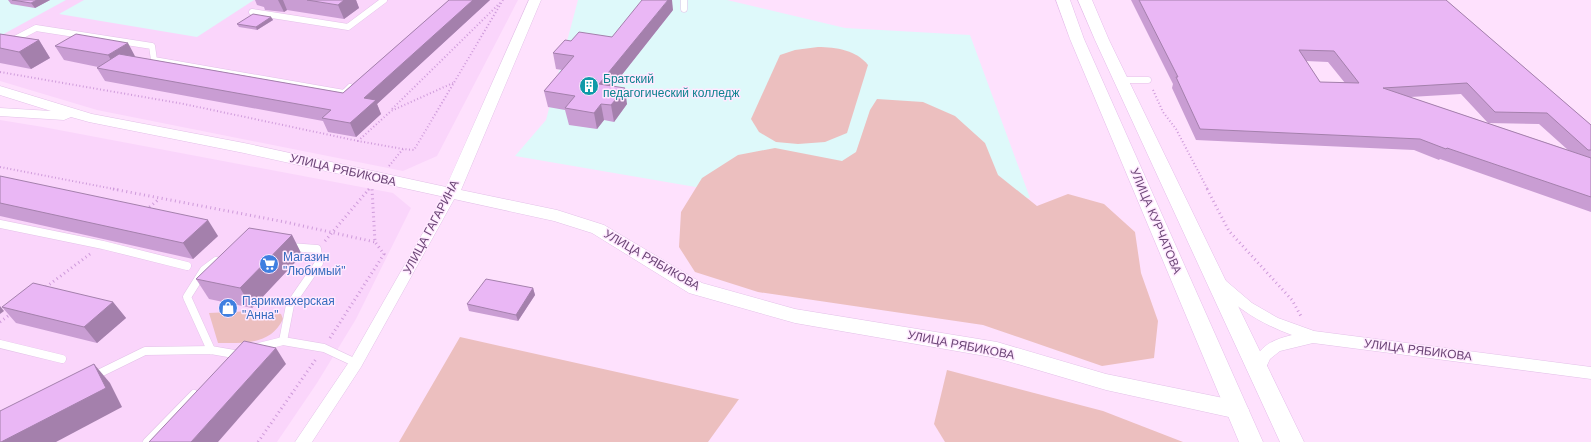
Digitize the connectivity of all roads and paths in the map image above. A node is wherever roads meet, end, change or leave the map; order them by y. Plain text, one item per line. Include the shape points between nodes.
1 (384, 0) edge
2 (503, 0) edge
3 (535, 0) edge
4 (684, 0) edge
5 (1063, 0) edge
6 (1085, 0) edge
7 (684, 9) dead end
8 (252, 12) dead end
9 (1077, 39) junction
10 (1102, 40) junction
11 (0, 47) edge
12 (0, 72) edge
13 (1121, 80) junction
14 (1148, 80) joint
15 (356, 83) edge
16 (454, 83) junction
17 (0, 90) edge
18 (390, 111) junction
19 (0, 112) edge
20 (89, 118) junction
21 (358, 141) junction
22 (404, 149) junction
23 (0, 167) edge
24 (379, 178) junction
25 (450, 194) junction
26 (159, 199) junction
27 (142, 212) edge
28 (0, 224) edge
29 (331, 233) junction
30 (374, 242) junction
31 (103, 244) junction
32 (280, 246) edge
33 (220, 257) edge
34 (187, 266) dead end
35 (1216, 282) junction
36 (42, 290) edge
37 (18, 308) edge
38 (1304, 320) dead end
39 (0, 322) edge
40 (1313, 337) junction
41 (283, 341) junction
42 (0, 344) edge
43 (324, 348) junction
44 (211, 350) junction
45 (62, 359) dead end
46 (356, 362) junction
47 (1258, 370) junction
48 (1591, 373) edge
49 (83, 381) edge
50 (201, 387) edge
51 (1238, 410) junction
52 (147, 442) edge
53 (258, 442) edge
54 (302, 442) edge
55 (1251, 442) edge
56 (1292, 442) edge

1 - 8 lane via 348,27
2 - 16 path
2 - 18 path
3 - 25 street, УЛИЦА ГАГАРИНА
4 - 7 lane
5 - 9 main road, УЛИЦА КУРЧАТОВА
6 - 10 main road
9 - 10 main road
9 - 51 main road, УЛИЦА КУРЧАТОВА
10 - 13 main road
11 - 15 lane via 36,28 152,46 154,60 344,93
12 - 21 path via 184,104
13 - 14 lane
13 - 35 main road
14 - 38 path via 1229,231 1292,300
16 - 18 path
16 - 22 path via 414,150
17 - 20 street, УЛИЦА РЯБИКОВА
18 - 21 path
19 - 20 street, УЛИЦА РЯБИКОВА
20 - 24 street, УЛИЦА РЯБИКОВА via 244,148
21 - 22 path
22 - 24 path
23 - 26 path
24 - 25 street, УЛИЦА РЯБИКОВА
25 - 46 street, УЛИЦА ГАГАРИНА
25 - 51 street, УЛИЦА РЯБИКОВА via 557,216 598,229 696,288 795,316 997,350 1106,382
26 - 27 path
26 - 29 path
28 - 31 lane
29 - 30 path
29 - 30 path via 371,186
30 - 43 path via 384,254
31 - 34 lane
31 - 36 path
32 - 41 lane via 317,249 319,263 290,305
33 - 44 lane via 204,270 187,297
35 - 40 street via 1247,307 1273,322
35 - 47 main road
37 - 39 path
40 - 47 street, УЛИЦА РЯБИКОВА via 1274,348 1265,355
40 - 48 street, УЛИЦА РЯБИКОВА
41 - 43 lane
41 - 44 lane via 237,354
42 - 45 lane
43 - 46 lane
43 - 53 path
44 - 49 lane via 145,352
46 - 54 street, УЛИЦА ГАГАРИНА
47 - 56 main road
50 - 52 lane
51 - 55 main road, УЛИЦА КУРЧАТОВА

